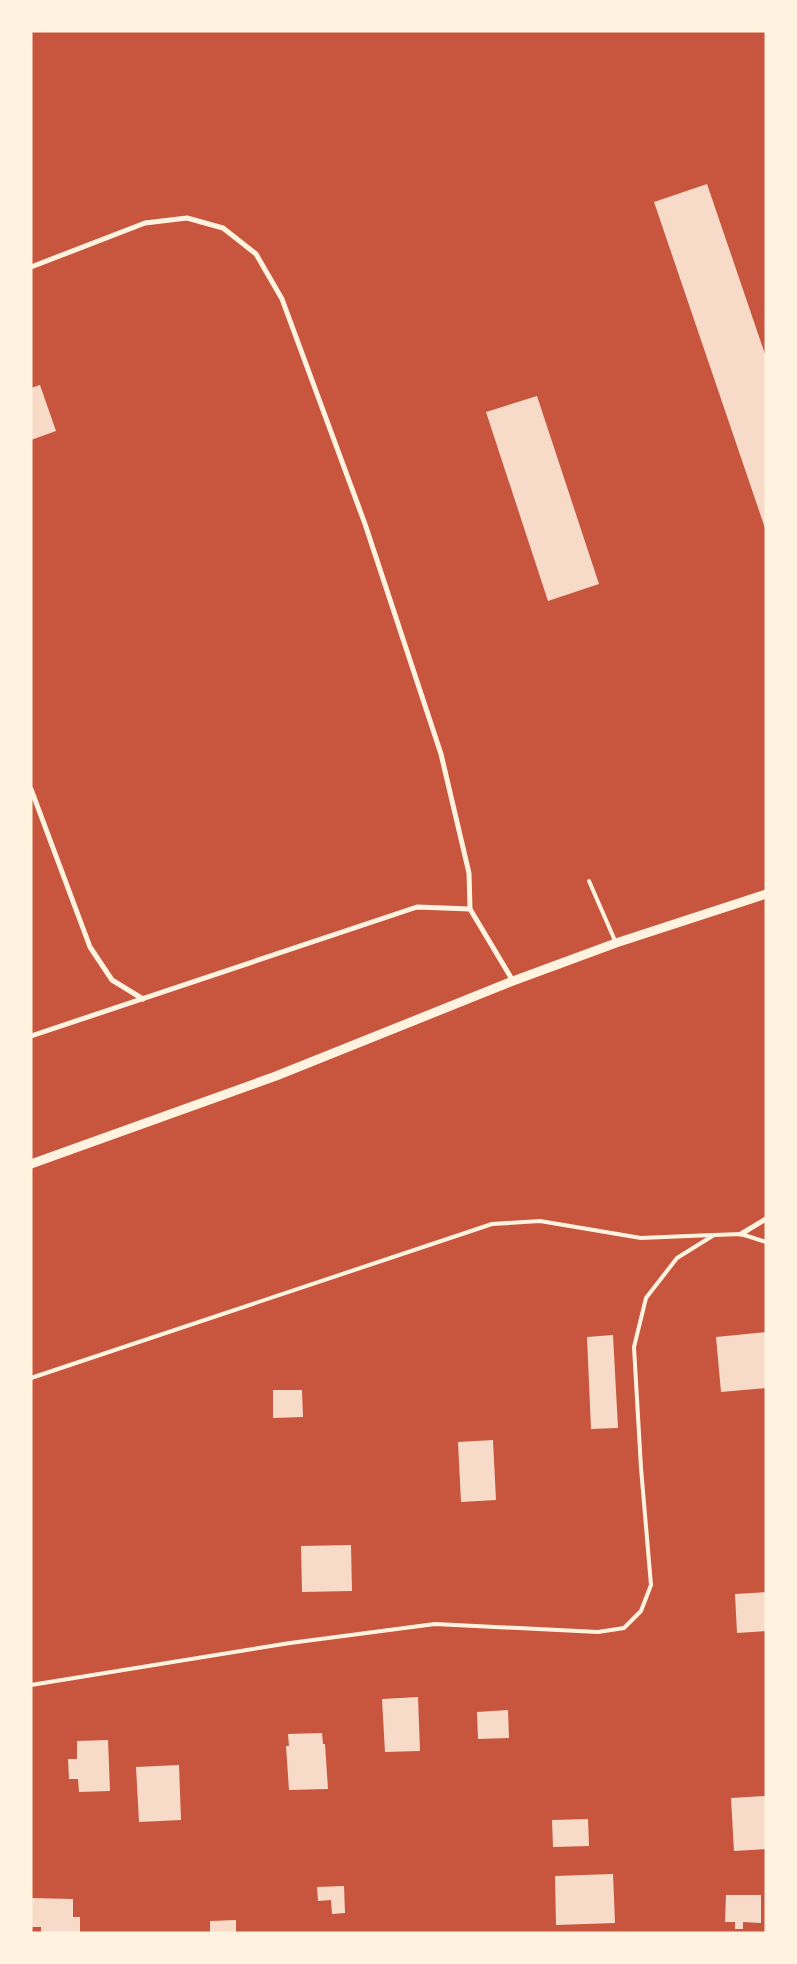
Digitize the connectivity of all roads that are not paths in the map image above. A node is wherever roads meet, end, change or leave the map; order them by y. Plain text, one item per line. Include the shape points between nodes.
1 (31, 267) edge
2 (31, 789) edge
3 (589, 881) dead end
4 (766, 894) edge
5 (470, 909) junction
6 (616, 943) junction
7 (513, 981) junction
8 (143, 999) junction
9 (31, 1036) edge
10 (31, 1164) edge
11 (766, 1219) edge
12 (741, 1234) junction
13 (714, 1235) junction
14 (766, 1242) edge
15 (31, 1378) edge
16 (31, 1685) edge

1 - 5 street via 145,223 187,218 223,228 256,254 285,308 365,524 441,754 469,873
2 - 8 street via 90,947 112,980
3 - 6 lane
4 - 6 street
5 - 7 street
5 - 8 street via 417,907
6 - 7 street
7 - 10 street via 276,1076
8 - 9 street
11 - 12 street
12 - 13 lane
12 - 14 lane
13 - 15 lane via 641,1238 540,1221 492,1224
13 - 16 lane via 676,1258 646,1298 634,1347 651,1585 641,1611 624,1628 598,1632 435,1624 290,1643

